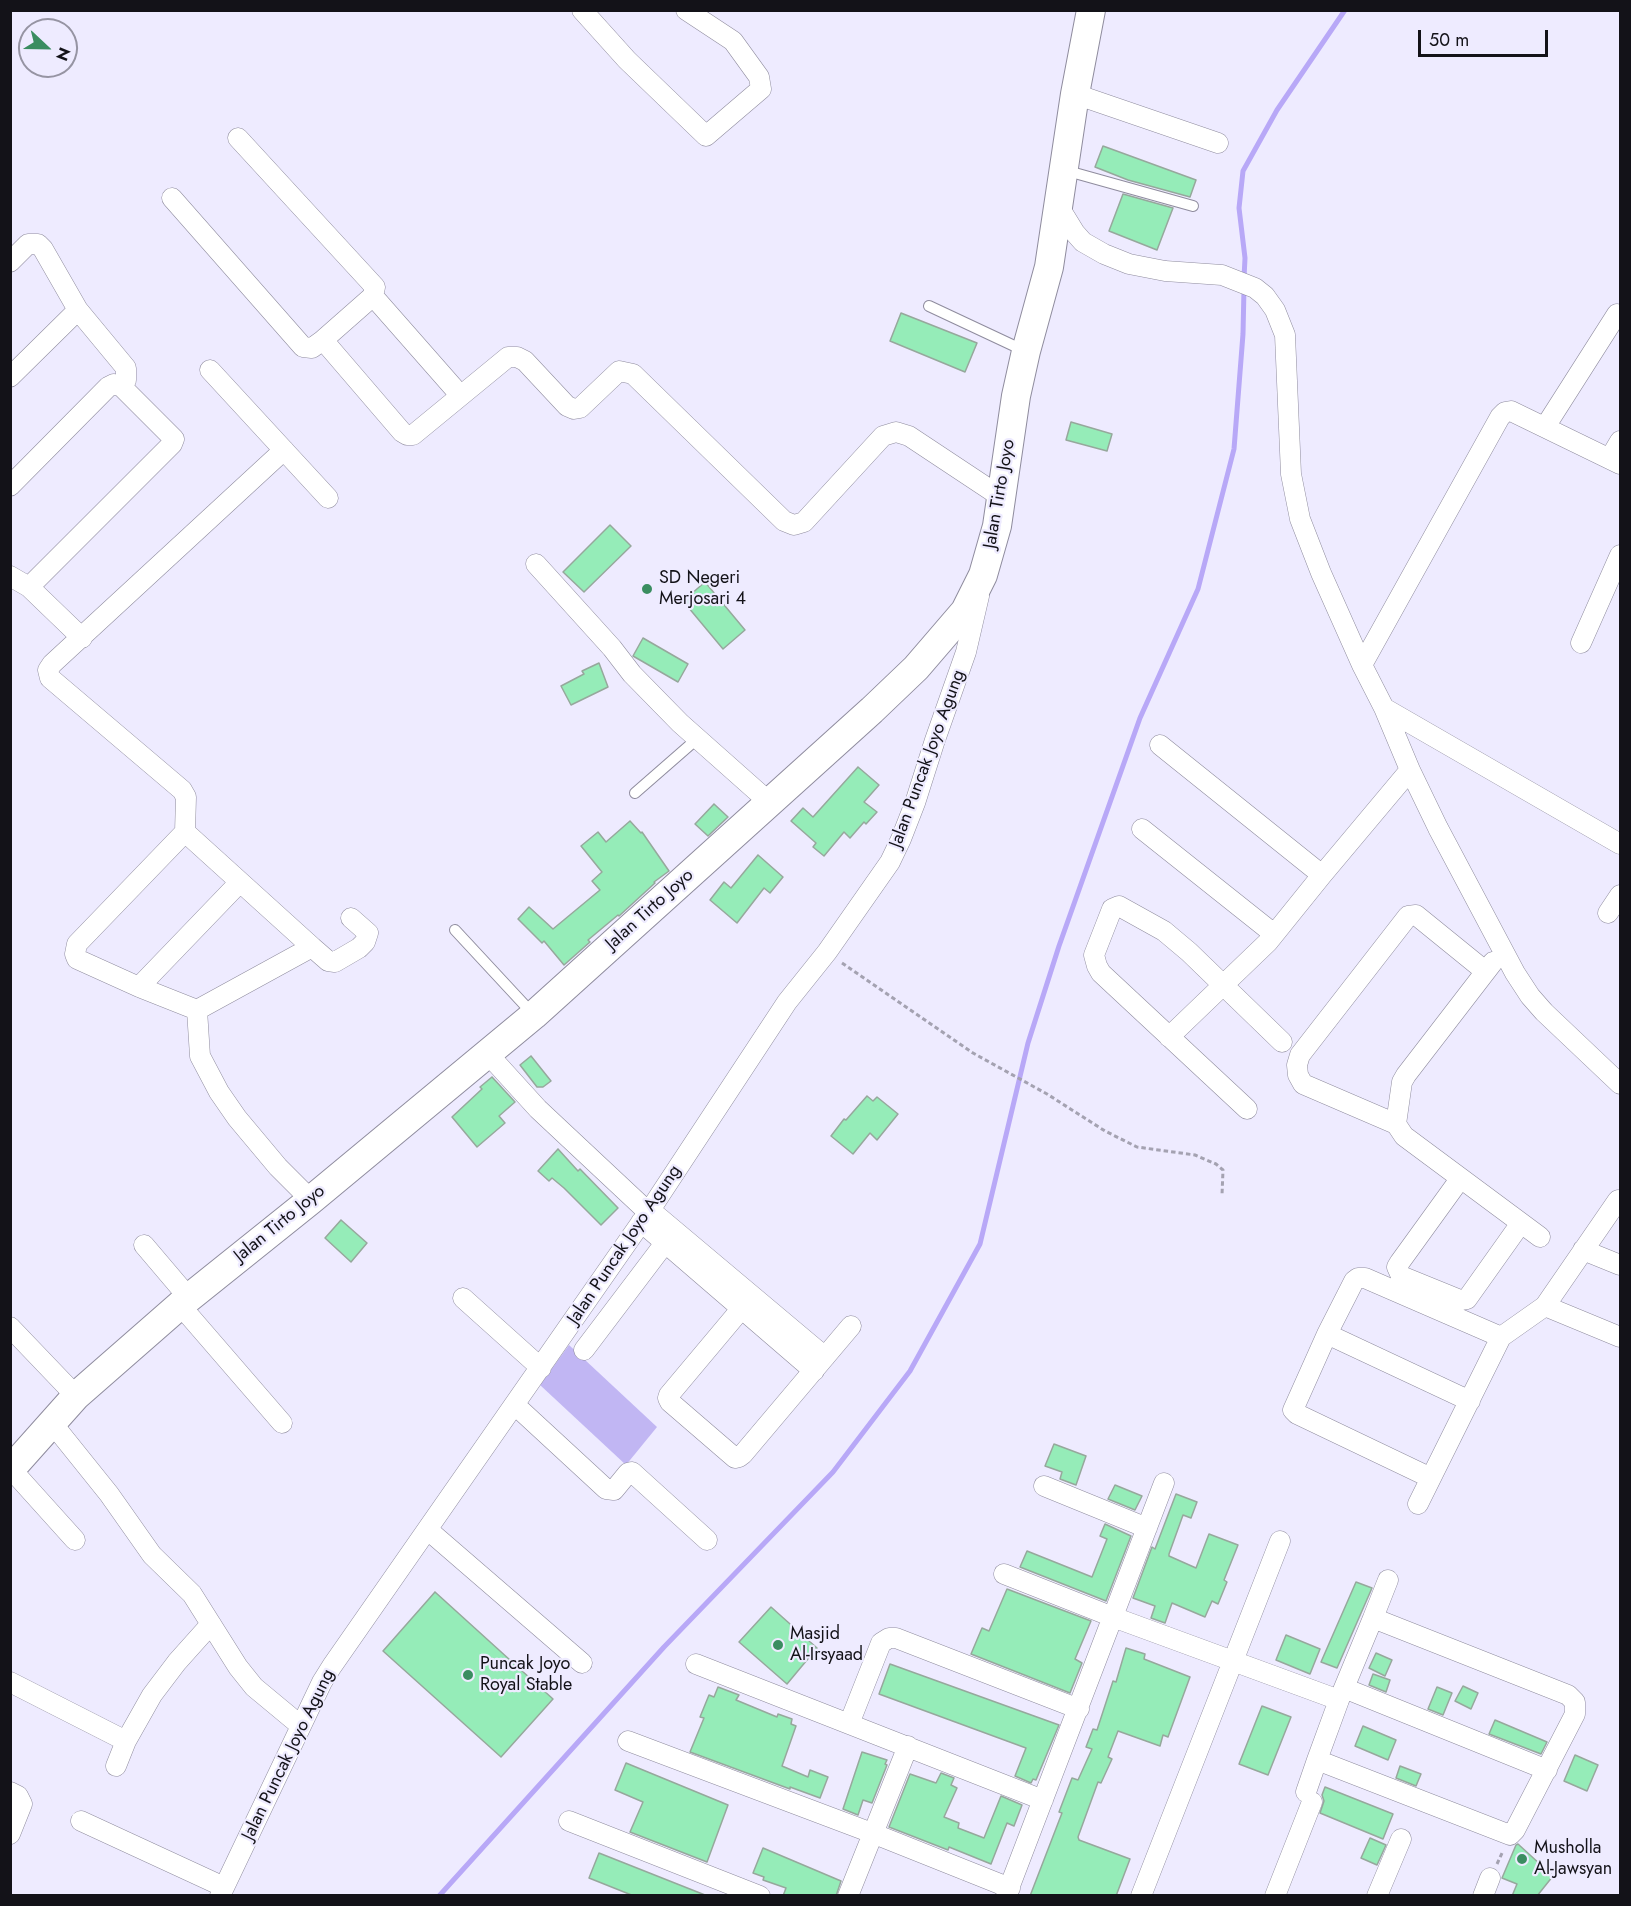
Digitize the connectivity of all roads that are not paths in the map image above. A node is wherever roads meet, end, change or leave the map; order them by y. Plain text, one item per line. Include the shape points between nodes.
1 (582, 10) edge
2 (686, 10) edge
3 (1091, 10) edge
4 (1075, 94) junction
5 (238, 138) dead end
6 (1218, 142) dead end
7 (1063, 170) junction
8 (172, 198) dead end
9 (1193, 206) dead end
10 (1059, 207) junction
11 (10, 262) edge
12 (373, 296) junction
13 (929, 306) dead end
14 (78, 310) junction
15 (1617, 314) dead end
16 (323, 340) junction
17 (1026, 351) junction
18 (210, 370) dead end
19 (10, 377) edge
20 (122, 387) junction
21 (460, 394) junction
22 (1545, 427) junction
23 (1620, 441) edge
24 (285, 450) junction
25 (1615, 461) edge
26 (10, 486) edge
27 (1001, 497) junction
28 (328, 498) dead end
29 (1619, 562) edge
30 (536, 564) dead end
31 (983, 575) junction
32 (10, 576) edge
33 (29, 587) junction
34 (82, 638) junction
35 (1581, 643) dead end
36 (1362, 665) junction
37 (1384, 708) junction
38 (698, 738) junction
39 (1160, 746) dead end
40 (1410, 770) junction
41 (635, 794) dead end
42 (769, 802) junction
43 (1142, 829) dead end
44 (185, 832) junction
45 (1620, 844) edge
46 (1322, 874) junction
47 (240, 882) junction
48 (1620, 896) edge
49 (1608, 913) dead end
50 (351, 918) dead end
51 (455, 930) dead end
52 (1274, 934) junction
53 (312, 947) junction
54 (1503, 951) junction
55 (1485, 971) junction
56 (1223, 986) junction
57 (139, 987) junction
58 (197, 1010) junction
59 (534, 1015) junction
60 (1169, 1037) junction
61 (1282, 1042) dead end
62 (488, 1054) junction
63 (1620, 1084) edge
64 (1247, 1109) dead end
65 (1396, 1124) junction
66 (1460, 1179) junction
67 (1620, 1199) edge
68 (311, 1200) junction
69 (646, 1215) junction
70 (1521, 1223) junction
71 (1540, 1237) dead end
72 (665, 1243) junction
73 (144, 1245) dead end
74 (1583, 1250) junction
75 (1620, 1265) edge
76 (463, 1298) dead end
77 (184, 1302) junction
78 (747, 1302) junction
79 (1545, 1305) junction
80 (851, 1326) dead end
81 (10, 1327) edge
82 (1327, 1334) junction
83 (1501, 1337) junction
84 (1620, 1337) edge
85 (584, 1350) dead end
86 (819, 1364) junction
87 (541, 1368) junction
88 (76, 1396) junction
89 (1470, 1401) junction
90 (515, 1405) junction
91 (52, 1423) junction
92 (282, 1423) dead end
93 (11, 1470) edge
94 (1431, 1478) junction
95 (1164, 1483) dead end
96 (1044, 1486) dead end
97 (1418, 1504) dead end
98 (1147, 1528) junction
99 (428, 1530) junction
100 (75, 1540) dead end
101 (707, 1540) dead end
102 (1280, 1541) dead end
103 (1004, 1574) dead end
104 (1388, 1580) dead end
105 (1113, 1617) junction
106 (1373, 1618) junction
107 (211, 1624) junction
108 (1233, 1660) junction
109 (582, 1663) dead end
110 (696, 1664) dead end
111 (10, 1682) edge
112 (1341, 1694) junction
113 (1079, 1709) junction
114 (849, 1724) junction
115 (301, 1726) junction
116 (126, 1741) junction
117 (628, 1741) dead end
118 (908, 1746) junction
119 (1317, 1760) junction
120 (116, 1766) dead end
121 (1547, 1770) junction
122 (10, 1792) edge
123 (1043, 1800) junction
124 (81, 1821) dead end
125 (569, 1821) dead end
126 (872, 1833) junction
127 (10, 1834) edge
128 (1401, 1839) dead end
129 (222, 1891) edge
130 (1008, 1892) edge
131 (1281, 1894) edge
132 (760, 1896) edge
133 (848, 1896) edge
134 (1141, 1896) edge
135 (1377, 1896) edge

1 - 2 street via 706,136 761,90 759,76 733,41
3 - 4 street, Jalan Tirto Joyo
4 - 6 street
4 - 7 street, Jalan Tirto Joyo
5 - 12 street via 375,287
7 - 9 lane
7 - 10 street, Jalan Tirto Joyo
8 - 16 street via 303,347 312,348
10 - 17 street, Jalan Tirto Joyo via 1049,267
10 - 36 street via 1083,242 1113,259 1165,270 1222,275 1255,288 1275,310 1285,335 1291,474 1300,519
11 - 14 street via 28,244 38,244
12 - 16 street
12 - 21 street
13 - 17 lane
14 - 19 street
14 - 20 street via 126,368
15 - 22 street
16 - 21 street via 407,435 413,435
17 - 27 street, Jalan Tirto Joyo
18 - 24 street
20 - 26 street via 108,387
20 - 33 street via 174,439 172,444
21 - 27 street via 508,357 518,357 574,409 580,408 619,371 626,371 784,520 794,525 804,522 883,436 896,432 909,436
22 - 25 street
22 - 36 street via 1511,411 1500,417
23 - 25 street
24 - 28 street
24 - 34 street
27 - 31 street, Jalan Tirto Joyo
29 - 35 street
30 - 38 street via 632,674
31 - 42 street, Jalan Tirto Joyo via 965,611 916,668
31 - 69 street, Jalan Puncak Joyo Agung via 966,652 890,862 781,1011
32 - 33 street
33 - 34 street
34 - 44 street via 52,664 48,670 50,678 182,790 186,797
36 - 37 street
37 - 40 street
37 - 45 street
38 - 41 lane
38 - 42 street
39 - 46 street
40 - 46 street
40 - 54 street
42 - 59 street, Jalan Tirto Joyo
43 - 52 street
44 - 47 street
44 - 57 street via 75,950 77,959
46 - 52 street
47 - 53 street
47 - 57 street
48 - 49 street
50 - 53 street via 368,933 358,948 335,962
51 - 59 lane
52 - 56 street
53 - 58 street
54 - 55 street
54 - 63 street via 1544,1012
55 - 65 street via 1406,1075
55 - 65 street via 1416,915 1408,916 1300,1055 1298,1075 1303,1084
56 - 60 street
56 - 60 street via 1164,931 1119,906 1112,909 1094,955 1097,966
56 - 61 street
57 - 58 street
58 - 68 street via 200,1056 219,1092 278,1167
59 - 62 street, Jalan Tirto Joyo
60 - 64 street
62 - 68 street, Jalan Tirto Joyo
62 - 69 street
65 - 66 street via 1404,1136
66 - 70 street
66 - 70 street via 1400,1262 1397,1267 1401,1276 1460,1300 1467,1299
67 - 74 street
68 - 77 street, Jalan Tirto Joyo
69 - 72 street
69 - 78 street
69 - 87 street, Jalan Puncak Joyo Agung
70 - 71 street
72 - 78 street
72 - 85 street
73 - 77 street
74 - 75 street
74 - 79 street
76 - 87 street
77 - 88 street, Jalan Tirto Joyo
77 - 92 street
78 - 86 street
78 - 86 street via 669,1395 670,1402 735,1458
79 - 83 street
79 - 84 street
80 - 86 street
81 - 88 street
82 - 83 street via 1354,1281 1365,1278
82 - 89 street
82 - 94 street via 1293,1410
83 - 89 street
87 - 90 street, Jalan Puncak Joyo Agung
88 - 91 street, Jalan Tirto Joyo
89 - 94 street
90 - 99 street, Jalan Puncak Joyo Agung
90 - 101 street via 606,1489 614,1490 632,1472
91 - 93 street, Jalan Tirto Joyo
91 - 107 street via 152,1555 192,1594
93 - 100 street
94 - 97 street
95 - 98 street
96 - 98 street
98 - 105 street
99 - 109 street
99 - 115 street, Jalan Puncak Joyo Agung via 332,1666
102 - 108 street
103 - 105 street
104 - 106 street
105 - 108 street
105 - 113 street
106 - 112 street
106 - 121 street via 1568,1695 1575,1702 1575,1714
107 - 115 street via 254,1688
107 - 116 street via 152,1695
108 - 112 street
108 - 134 street
110 - 114 street
111 - 116 street
112 - 119 street
112 - 121 street
113 - 114 street via 889,1638 881,1643
113 - 123 street
114 - 118 street
115 - 129 street, Jalan Puncak Joyo Agung
116 - 120 street
117 - 126 street
118 - 123 street
118 - 126 street
119 - 121 street via 1510,1835
119 - 131 street
122 - 127 street via 22,1804
123 - 130 street
124 - 129 street
125 - 132 street
126 - 130 street
126 - 133 street
128 - 135 street

